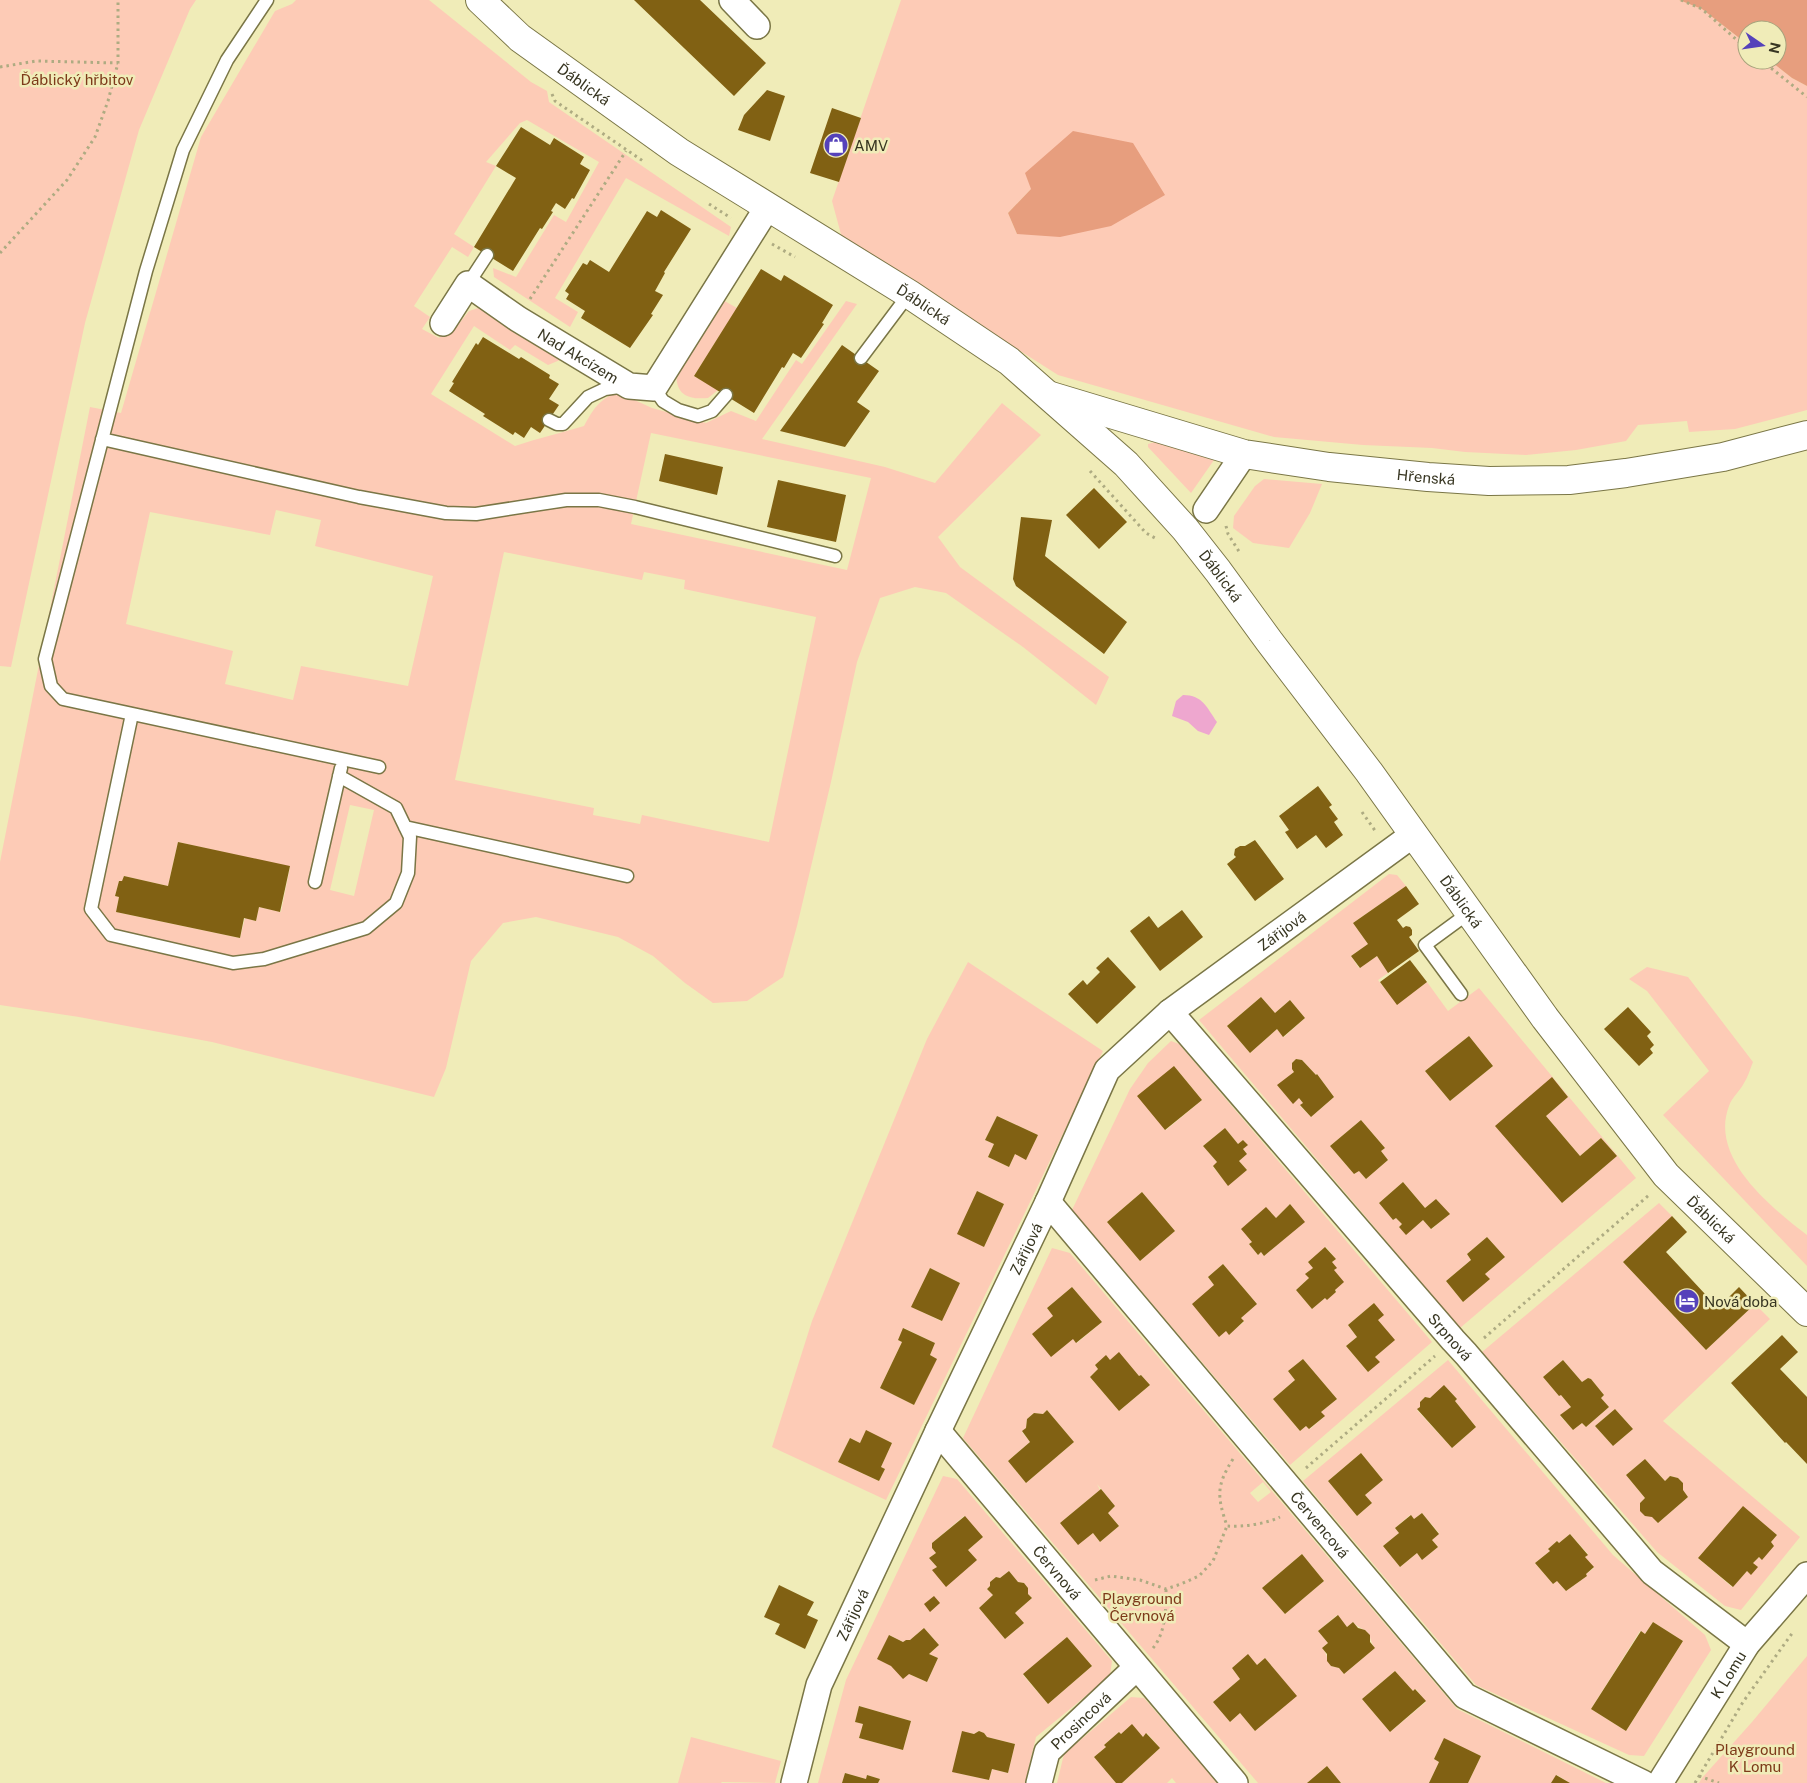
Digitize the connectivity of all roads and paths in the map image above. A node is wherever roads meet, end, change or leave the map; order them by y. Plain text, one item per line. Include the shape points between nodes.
1 (118, 0) edge
2 (266, 0) edge
3 (480, 0) edge
4 (732, 0) edge
5 (1681, 0) edge
6 (757, 26) dead end
7 (1737, 39) edge
8 (118, 63) junction
9 (0, 67) edge
10 (1773, 70) edge
11 (551, 93) dead end
12 (1807, 97) edge
13 (626, 151) junction
14 (650, 166) dead end
15 (705, 202) dead end
16 (767, 208) junction
17 (753, 233) junction
18 (0, 253) edge
19 (486, 255) dead end
20 (800, 260) dead end
21 (468, 284) junction
22 (909, 294) junction
23 (518, 319) junction
24 (443, 323) dead end
25 (860, 358) dead end
26 (629, 386) junction
27 (654, 388) junction
28 (726, 395) dead end
29 (1050, 396) junction
30 (549, 420) dead end
31 (1807, 435) edge
32 (102, 439) junction
33 (1244, 454) junction
34 (1089, 470) dead end
35 (1206, 510) dead end
36 (1162, 541) dead end
37 (835, 556) dead end
38 (132, 714) junction
39 (343, 759) junction
40 (379, 766) dead end
41 (339, 776) junction
42 (1361, 810) dead end
43 (405, 826) junction
44 (1414, 834) junction
45 (1389, 851) junction
46 (627, 876) dead end
47 (315, 882) dead end
48 (1470, 912) junction
49 (1462, 994) dead end
50 (1170, 1012) junction
51 (1655, 1190) dead end
52 (1048, 1202) junction
53 (1807, 1312) edge
54 (1459, 1347) junction
55 (938, 1431) junction
56 (1248, 1439) junction
57 (1294, 1493) junction
58 (1227, 1526) junction
59 (1807, 1575) edge
60 (1166, 1589) junction
61 (1073, 1592) junction
62 (1795, 1630) dead end
63 (1747, 1644) junction
64 (1136, 1668) junction
65 (1699, 1776) junction
66 (794, 1783) edge
67 (1039, 1783) edge
68 (1235, 1783) edge
69 (1643, 1783) edge
70 (1660, 1783) edge
71 (1695, 1783) edge
72 (1719, 1783) edge

1 - 8 path
2 - 32 lane via 227,60 183,150 146,271
3 - 16 main road, Ďáblická via 520,38 679,152
4 - 6 street
5 - 7 path via 1702,9
8 - 9 path via 36,61
8 - 18 path via 95,137 67,180
10 - 12 path
11 - 13 path via 555,102
13 - 14 path
13 - 23 path
15 - 17 path
16 - 17 street
16 - 22 main road, Ďáblická
17 - 20 path
17 - 27 street
19 - 21 lane
21 - 23 street, Nad Akcízem
21 - 24 street
22 - 25 lane
22 - 29 main road, Ďáblická via 1009,361
23 - 26 street, Nad Akcízem
26 - 27 street, Nad Akcízem
26 - 30 lane via 605,389 588,397 563,424
27 - 28 lane via 663,401 698,416 712,410
29 - 33 main road, Hřenská
29 - 44 main road, Ďáblická via 1126,464 1185,528
31 - 33 main road, Hřenská via 1723,456 1569,480 1489,481 1428,477
32 - 37 lane via 359,497 446,513 476,514 566,500 598,500
32 - 38 lane via 45,660 50,686 63,699
33 - 35 street
34 - 36 path via 1146,532
38 - 39 lane
38 - 43 lane via 91,909 111,935 233,963 264,959 366,928 396,903 408,874 410,837
39 - 40 lane
39 - 41 lane
41 - 43 lane via 396,808
41 - 47 lane
42 - 45 path
43 - 46 lane
44 - 45 street, Zářijová
44 - 48 main road, Ďáblická
45 - 50 street, Zářijová
48 - 49 lane via 1425,945
48 - 53 main road, Ďáblická via 1544,1018 1666,1175
50 - 52 street, Zářijová via 1108,1070
50 - 54 street, Srpnová
51 - 54 path
52 - 55 street, Zářijová
52 - 56 street, Červencová
54 - 57 path
54 - 63 street, Srpnová via 1652,1572
55 - 61 street, Červnová
55 - 66 street, Zářijová via 819,1685
56 - 57 street, Červencová
56 - 58 path via 1220,1482 1220,1506
57 - 58 path via 1285,1515 1239,1527
57 - 69 street, Červencová via 1465,1696
58 - 60 path via 1213,1561 1199,1576
59 - 63 street, K Lomu
60 - 61 path via 1140,1580 1112,1576 1093,1580
60 - 64 path via 1162,1628 1155,1646
61 - 64 street, Červnová
62 - 65 path via 1743,1702
63 - 70 street, K Lomu
64 - 67 street, Prosincová via 1047,1752
64 - 68 street, Červnová
65 - 71 path
65 - 72 path

